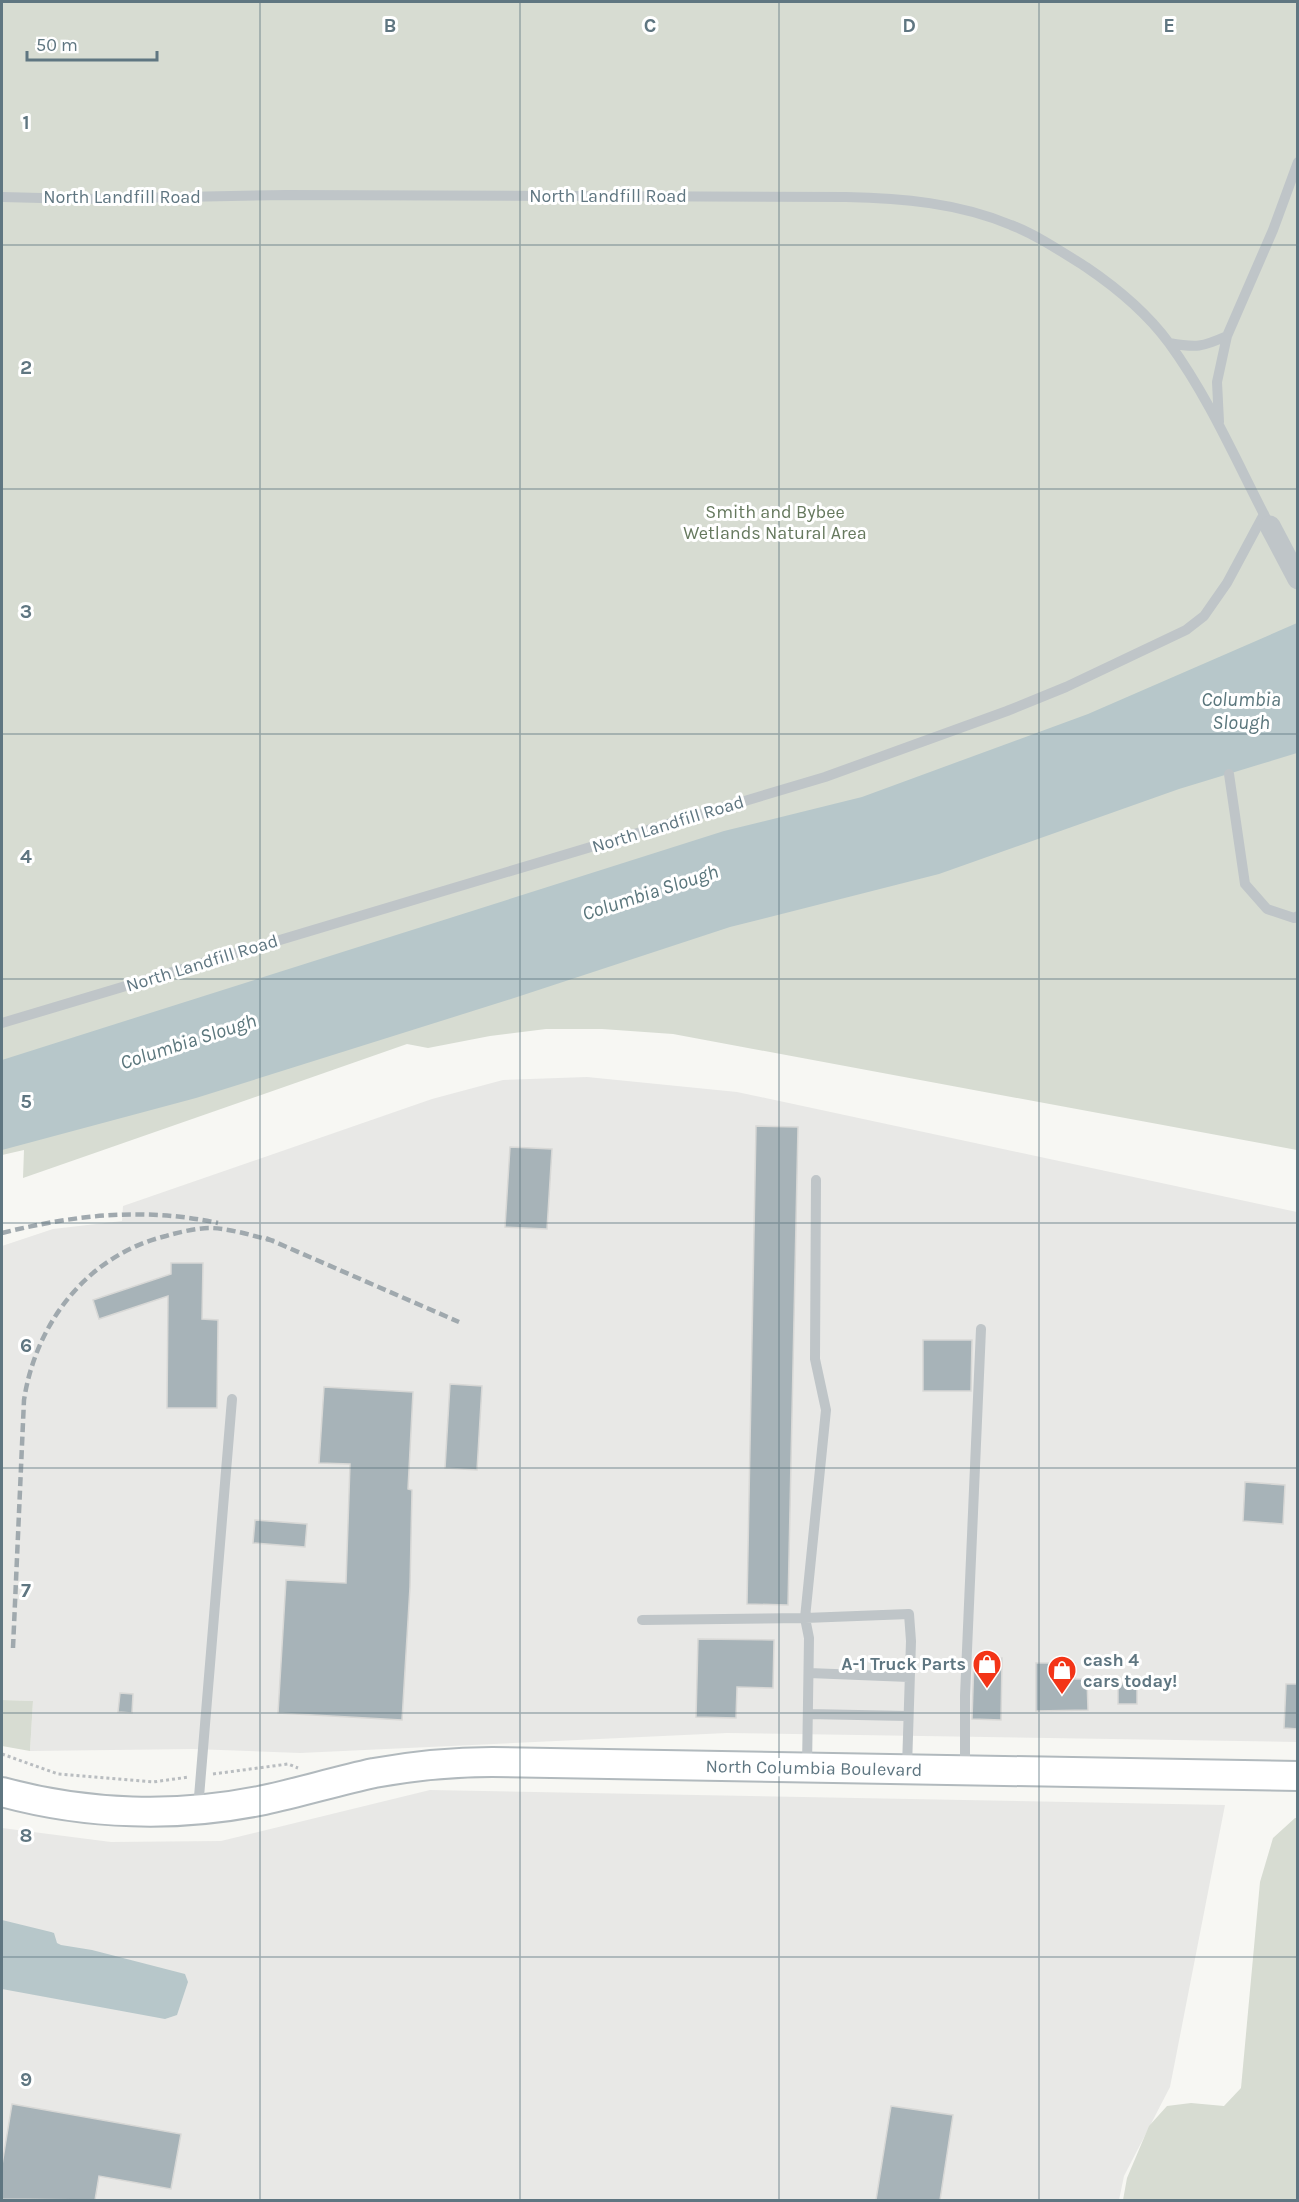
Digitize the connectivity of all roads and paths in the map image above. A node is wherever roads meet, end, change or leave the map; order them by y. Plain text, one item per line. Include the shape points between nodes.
1 (1298, 162) edge
2 (2, 196) edge
3 (1227, 336) junction
4 (1169, 343) junction
5 (1220, 425) junction
6 (1267, 520) junction
7 (1298, 579) edge
8 (1229, 774) dead end
9 (1298, 916) edge
10 (2, 1023) edge
11 (816, 1180) dead end
12 (981, 1329) dead end
13 (232, 1399) dead end
14 (805, 1618) junction
15 (642, 1620) dead end
16 (809, 1673) junction
17 (909, 1677) junction
18 (808, 1714) junction
19 (908, 1716) junction
20 (2, 1754) edge
21 (807, 1767) junction
22 (907, 1769) junction
23 (964, 1770) junction
24 (200, 1775) junction
25 (1298, 1776) edge
26 (333, 1782) junction
27 (2, 1792) edge
28 (40, 1802) junction
29 (198, 1810) junction
30 (2, 1812) edge

1 - 3 lane, North Landfill Road
2 - 4 lane, North Landfill Road via 895,198 963,210 1011,224 1104,279 1145,314
3 - 4 lane via 1195,347
3 - 5 lane, North Landfill Road via 1217,382
4 - 5 lane, North Landfill Road
5 - 6 lane, North Landfill Road
6 - 7 street, North Landfill Road
6 - 10 lane, North Landfill Road via 1204,616 1186,630 1007,711 825,777
8 - 9 lane via 1245,884 1267,909
11 - 14 lane via 816,1359 826,1410
12 - 23 lane
13 - 24 lane
14 - 15 lane
14 - 16 lane
14 - 17 lane via 909,1614
16 - 17 lane
16 - 18 lane
17 - 19 lane
18 - 19 lane
18 - 21 lane
19 - 22 lane
20 - 24 path via 58,1774 153,1782
21 - 22 main road, North Columbia Boulevard
21 - 26 main road, North Columbia Boulevard via 466,1762 412,1767
22 - 23 main road, North Columbia Boulevard
23 - 25 main road, North Columbia Boulevard
24 - 26 path via 288,1764
24 - 29 lane
26 - 29 main road, North Columbia Boulevard via 263,1800
27 - 28 main road, North Columbia Boulevard
28 - 29 main road, North Columbia Boulevard via 109,1810
28 - 30 main road

